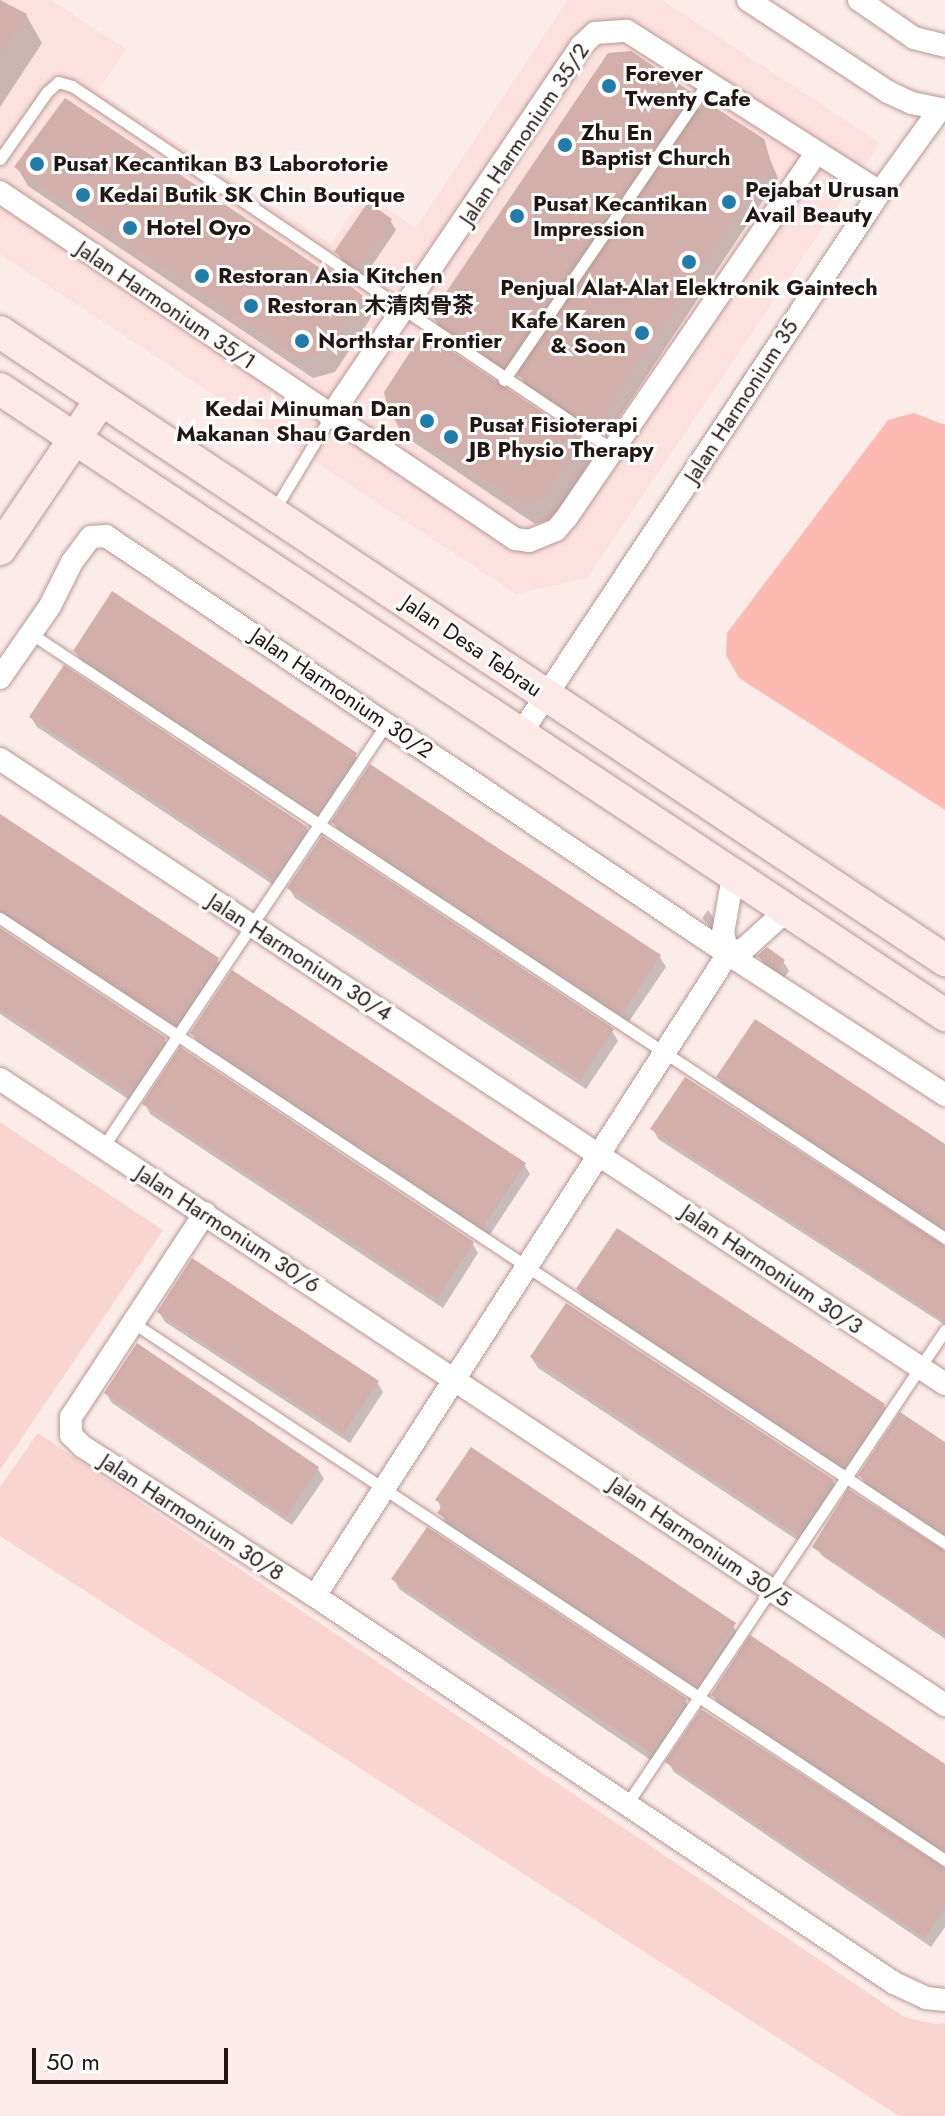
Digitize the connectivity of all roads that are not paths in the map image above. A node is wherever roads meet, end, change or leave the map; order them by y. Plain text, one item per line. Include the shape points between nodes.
1 (748, 0) edge
2 (859, 0) edge
3 (945, 46) edge
4 (708, 82) junction
5 (942, 110) edge
6 (816, 154) junction
7 (0, 159) edge
8 (0, 192) edge
9 (880, 192) junction
10 (404, 311) junction
11 (0, 332) edge
12 (504, 380) junction
13 (0, 389) edge
14 (101, 400) junction
15 (330, 417) junction
16 (75, 439) junction
17 (613, 450) junction
18 (272, 514) junction
19 (0, 549) edge
20 (30, 633) junction
21 (0, 678) edge
22 (547, 696) junction
23 (387, 722) junction
24 (520, 735) junction
25 (0, 759) edge
26 (319, 824) junction
27 (733, 877) junction
28 (787, 910) junction
29 (0, 918) edge
30 (251, 925) junction
31 (728, 954) junction
32 (945, 960) edge
33 (945, 1015) edge
34 (177, 1035) junction
35 (665, 1053) junction
36 (0, 1079) edge
37 (945, 1095) edge
38 (103, 1147) junction
39 (599, 1155) junction
40 (205, 1213) junction
41 (945, 1238) edge
42 (527, 1267) junction
43 (131, 1322) junction
44 (945, 1330) edge
45 (920, 1367) junction
46 (455, 1380) junction
47 (945, 1384) edge
48 (846, 1478) junction
49 (384, 1489) junction
50 (945, 1543) edge
51 (771, 1589) junction
52 (315, 1596) junction
53 (699, 1697) junction
54 (945, 1705) edge
55 (627, 1804) junction
56 (945, 1860) edge
57 (945, 2000) edge

1 - 5 street via 888,92
2 - 3 street via 914,38
4 - 6 street, Jalan Harmonium 35/2
4 - 10 street, Jalan Harmonium 35/2 via 627,31 595,33 581,46
4 - 12 lane
5 - 9 street, Jalan Harmonium 35
6 - 9 street, Jalan Harmonium 35/2
6 - 17 street, Jalan Harmonium 35/1
7 - 10 lane via 47,92 58,82 72,86
8 - 15 street, Jalan Harmonium 35/1
9 - 22 street, Jalan Harmonium 35
10 - 12 lane
10 - 15 street, Jalan Harmonium 35/2
11 - 14 street, Jalan Desa Tebrau
12 - 17 lane
13 - 16 street
14 - 16 street
14 - 18 street, Jalan Desa Tebrau
15 - 17 street, Jalan Harmonium 35/1 via 515,539 529,541 556,530
15 - 18 lane, Jalan Harmonium 35/2
16 - 19 street
16 - 24 street
18 - 22 street, Jalan Desa Tebrau
20 - 21 street, Jalan Harmonium 30/2
20 - 23 street, Jalan Harmonium 30/2 via 91,537 106,536
20 - 26 lane
22 - 24 street, Jalan Harmonium 35
22 - 32 street, Jalan Desa Tebrau
23 - 26 lane
23 - 31 street, Jalan Harmonium 30/2
24 - 27 street
25 - 30 street, Jalan Harmonium 30/4
26 - 30 lane
26 - 35 lane
27 - 28 street
27 - 31 street via 723,933
28 - 31 street via 745,948
28 - 33 street
29 - 34 lane
30 - 34 lane
30 - 39 street, Jalan Harmonium 30/4
31 - 35 street
31 - 37 street, Jalan Harmonium 30/2
34 - 38 lane
34 - 42 lane
35 - 39 street
35 - 41 lane
36 - 38 street, Jalan Harmonium 30/6
38 - 40 street, Jalan Harmonium 30/6
39 - 42 street
39 - 45 street, Jalan Harmonium 30/3
40 - 43 street
40 - 46 street, Jalan Harmonium 30/6
42 - 46 street
42 - 48 lane
43 - 49 lane
43 - 52 street, Jalan Harmonium 30/8 via 71,1417 71,1435
44 - 45 lane
45 - 47 street, Jalan Harmonium 30/3
45 - 48 lane
46 - 49 street
46 - 51 street, Jalan Harmonium 30/5
48 - 50 lane
48 - 51 lane
49 - 52 street
49 - 53 lane
51 - 53 lane
51 - 54 street, Jalan Harmonium 30/5
52 - 55 street, Jalan Harmonium 30/8
53 - 55 lane
53 - 56 lane
55 - 57 street, Jalan Harmonium 30/8 via 894,1983 926,1998

